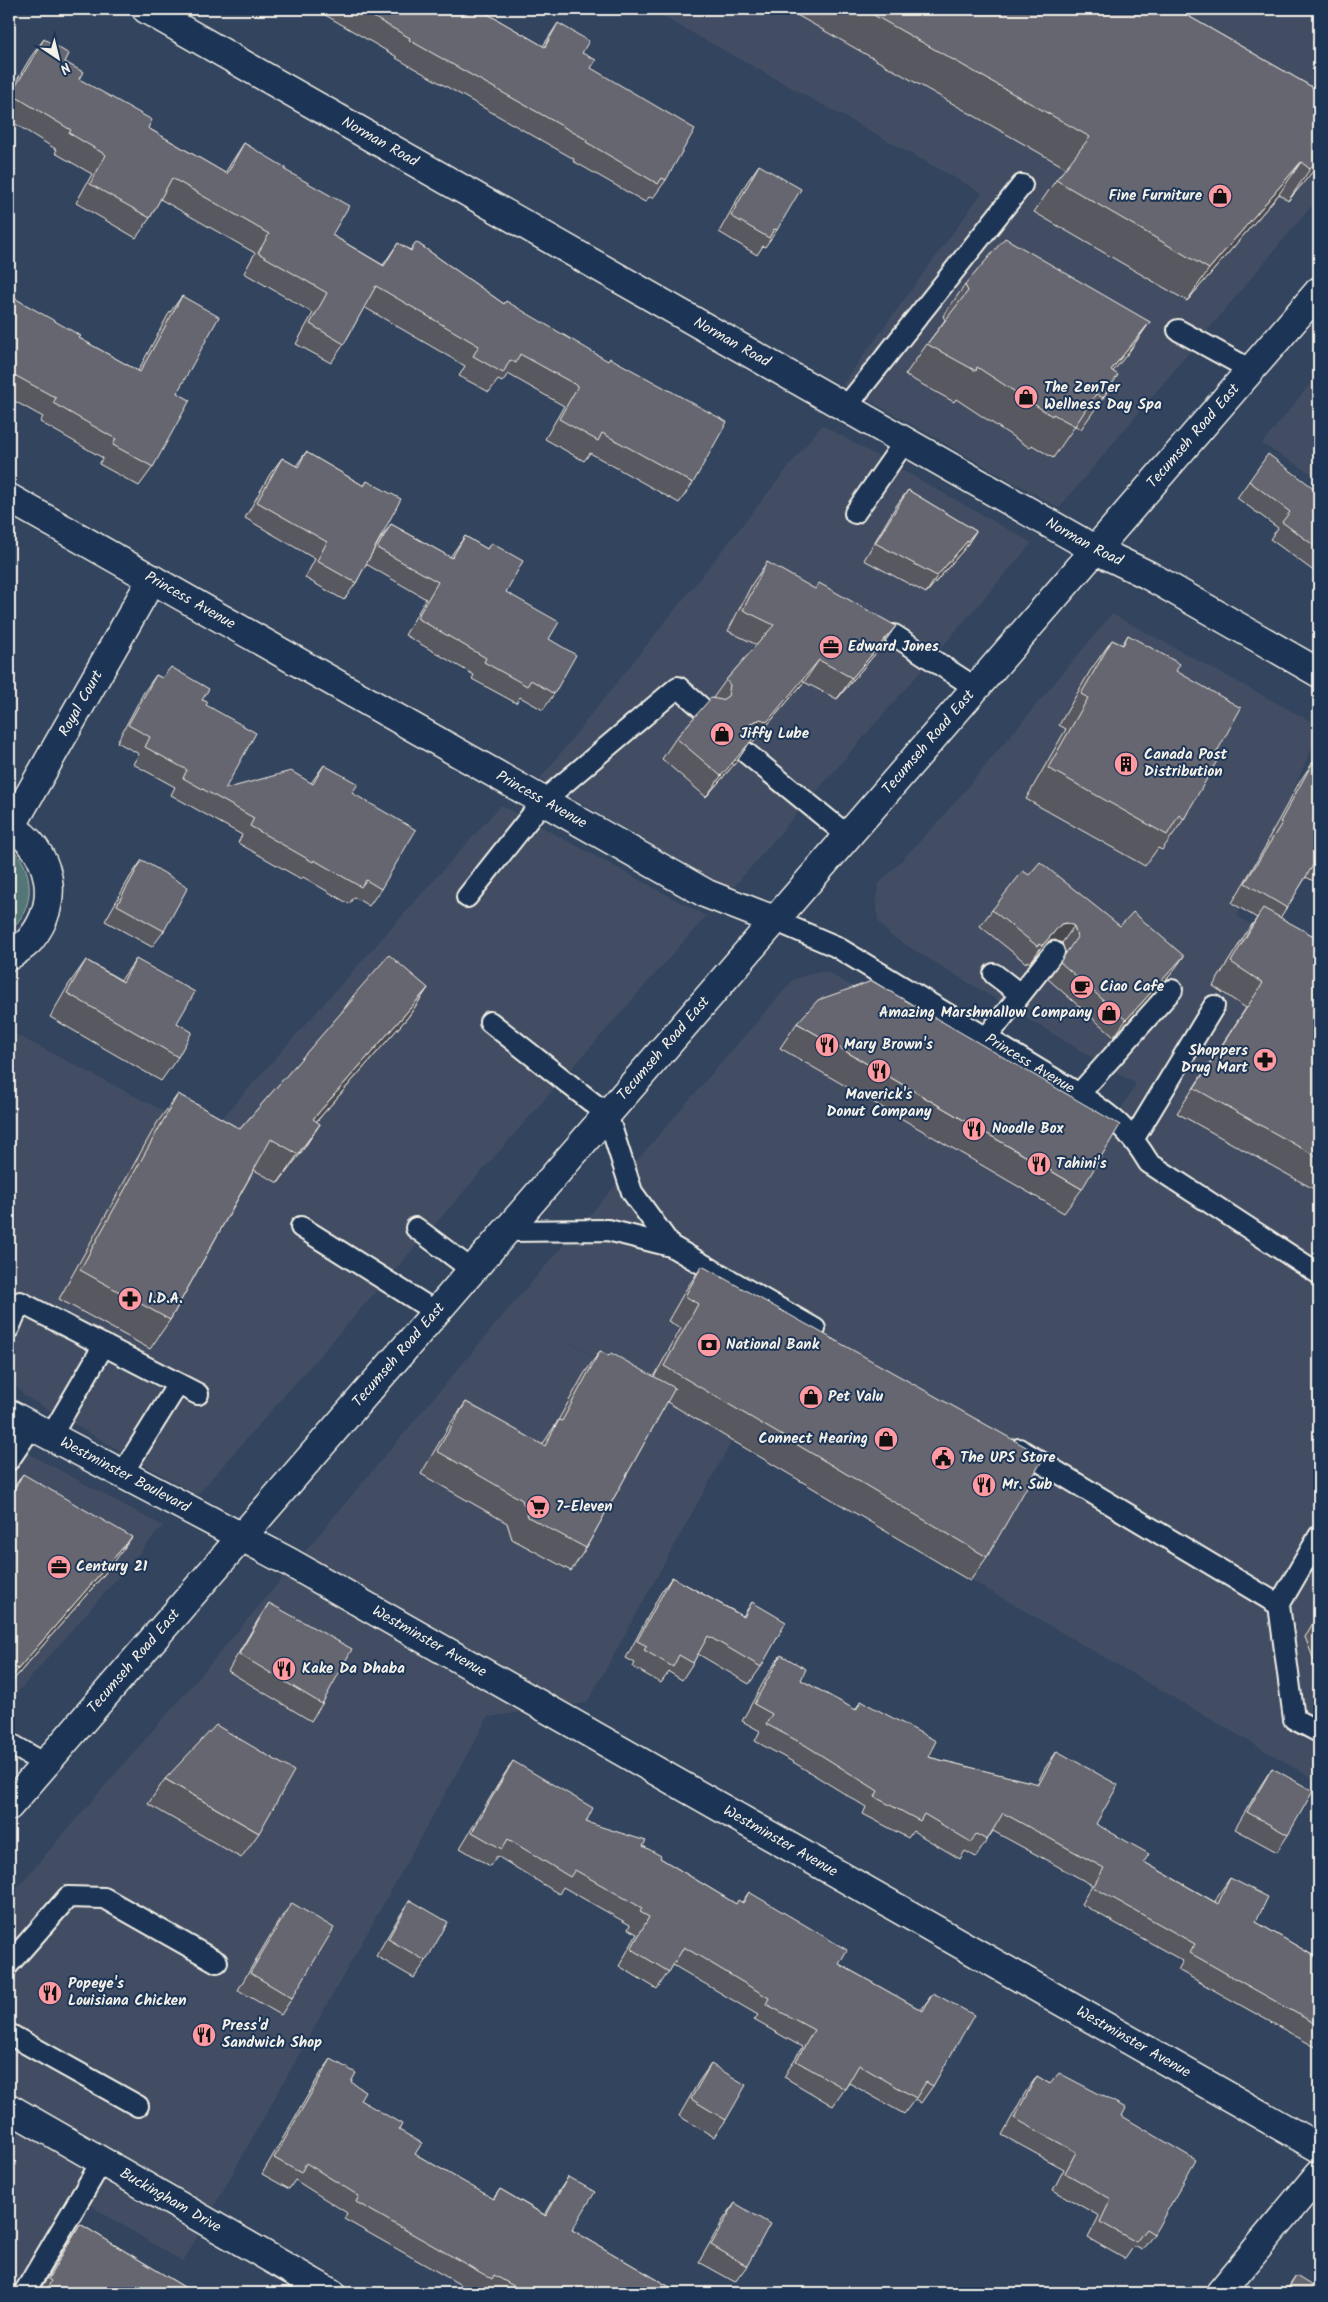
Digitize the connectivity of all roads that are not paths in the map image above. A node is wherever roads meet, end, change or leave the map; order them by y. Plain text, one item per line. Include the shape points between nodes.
1 (146, 9) edge
2 (1022, 185) dead end
3 (1319, 292) edge
4 (1178, 330) dead end
5 (1251, 370) junction
6 (846, 407) junction
7 (905, 441) junction
8 (9, 498) edge
9 (854, 513) dead end
10 (1096, 550) junction
11 (152, 580) junction
12 (894, 635) edge
13 (1319, 673) edge
14 (976, 688) junction
15 (704, 710) edge
16 (745, 752) edge
17 (544, 801) junction
18 (10, 826) edge
19 (848, 836) junction
20 (467, 897) dead end
21 (774, 920) junction
22 (1054, 952) edge
23 (9, 956) edge
24 (994, 974) dead end
25 (1172, 990) edge
26 (1020, 994) junction
27 (1214, 1006) dead end
28 (490, 1022) dead end
29 (986, 1038) junction
30 (1079, 1094) junction
31 (607, 1114) junction
32 (1134, 1138) junction
33 (301, 1227) dead end
34 (416, 1228) dead end
35 (506, 1231) junction
36 (671, 1246) junction
37 (472, 1270) junction
38 (1319, 1274) edge
39 (436, 1312) junction
40 (9, 1328) edge
41 (830, 1339) edge
42 (104, 1345) junction
43 (178, 1384) junction
44 (198, 1394) dead end
45 (31, 1426) edge
46 (1002, 1439) edge
47 (9, 1460) edge
48 (122, 1474) junction
49 (242, 1536) junction
50 (1319, 1536) edge
51 (1278, 1605) junction
52 (1319, 1732) edge
53 (9, 1743) edge
54 (45, 1764) junction
55 (9, 1806) edge
56 (217, 1962) dead end
57 (9, 1964) edge
58 (9, 2034) edge
59 (138, 2106) dead end
60 (9, 2108) edge
61 (1319, 2148) edge
62 (102, 2161) junction
63 (1319, 2174) edge
64 (24, 2293) edge
65 (331, 2293) edge
66 (1220, 2293) edge

1 - 6 street, Norman Road
2 - 6 lane
3 - 5 street, Tecumseh Road East
4 - 5 lane
5 - 10 street, Tecumseh Road East
6 - 7 street, Norman Road
7 - 9 lane
7 - 10 street, Norman Road
8 - 11 street, Princess Avenue
10 - 13 street, Norman Road via 1148,575
10 - 14 street, Tecumseh Road East
11 - 17 street, Princess Avenue
11 - 18 street, Royal Court
12 - 14 lane
14 - 19 street, Tecumseh Road East
15 - 17 lane via 678,687
16 - 19 lane
17 - 20 lane
17 - 21 street, Princess Avenue via 707,894
18 - 23 street, Royal Court via 38,851 48,874 49,897 38,928 29,941
19 - 21 street, Tecumseh Road East
21 - 29 lane, Princess Avenue via 835,946
21 - 31 street, Tecumseh Road East
22 - 26 lane
24 - 26 lane
25 - 30 lane
26 - 29 lane
27 - 32 lane
28 - 31 lane
29 - 30 lane, Princess Avenue
30 - 32 lane, Princess Avenue via 1112,1116
31 - 35 street, Tecumseh Road East
31 - 36 lane via 632,1192
32 - 38 lane, Princess Avenue via 1149,1163
33 - 39 lane
34 - 37 lane
35 - 36 lane via 608,1230
35 - 37 street, Tecumseh Road East
36 - 41 lane
37 - 39 street, Tecumseh Road East
39 - 49 street, Tecumseh Road East
40 - 42 lane via 20,1302
42 - 43 lane
42 - 45 lane
43 - 44 lane
43 - 48 lane
45 - 47 lane
45 - 48 street, Westminster Boulevard
46 - 51 lane
48 - 49 street, Westminster Boulevard
49 - 54 street, Tecumseh Road East
49 - 61 street, Westminster Avenue
50 - 51 lane
51 - 52 lane via 1294,1719
53 - 54 lane
54 - 55 street, Tecumseh Road East
56 - 57 lane via 104,1898 68,1897
58 - 59 lane
60 - 62 street, Buckingham Drive
62 - 64 lane
62 - 65 street, Buckingham Drive
63 - 66 street

